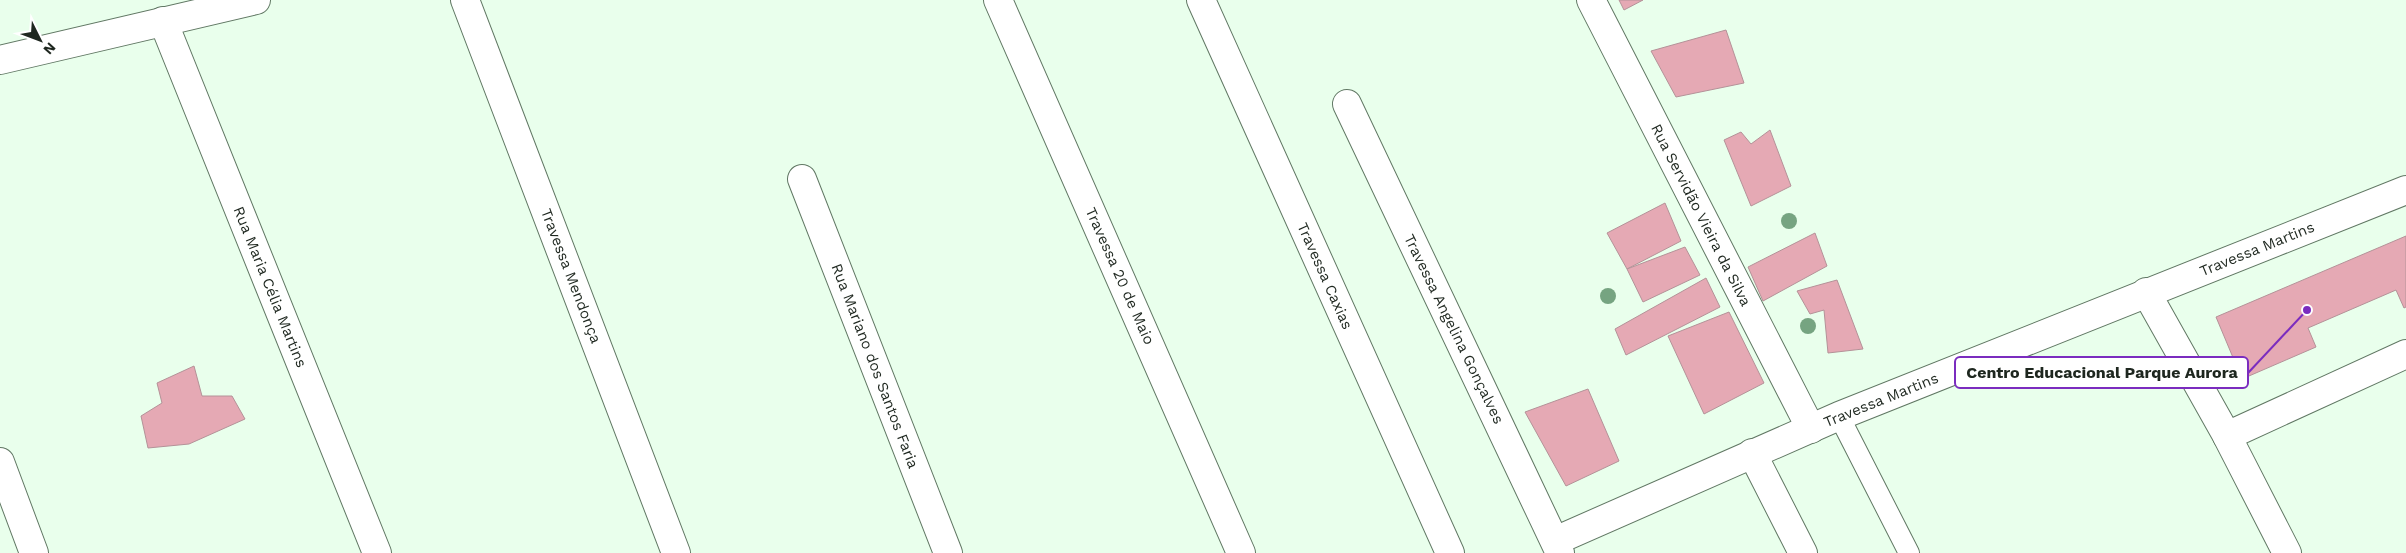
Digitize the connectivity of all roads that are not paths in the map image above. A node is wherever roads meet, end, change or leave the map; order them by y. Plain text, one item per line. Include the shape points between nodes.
1 (256, 0) edge
2 (465, 0) edge
3 (998, 0) edge
4 (1201, 0) edge
5 (1590, 0) edge
6 (163, 21) junction
7 (0, 60) edge
8 (1347, 104) dead end
9 (802, 179) dead end
10 (2406, 190) edge
11 (2146, 292) junction
12 (2406, 354) edge
13 (1839, 416) junction
14 (1811, 429) junction
15 (2227, 436) junction
16 (1752, 453) junction
17 (0, 462) edge
18 (1558, 547) edge
19 (34, 553) edge
20 (377, 553) edge
21 (676, 553) edge
22 (948, 553) edge
23 (1241, 553) edge
24 (1450, 553) edge
25 (1803, 553) edge
26 (1909, 553) edge
27 (2287, 553) edge

1 - 6 street
2 - 21 street, Travessa Mendonça
3 - 23 street, Travessa 20 de Maio
4 - 24 street, Travessa Caxias
5 - 14 street, Rua Servidão Vieira da Silva
6 - 7 street
6 - 20 street, Rua Maria Célia Martins
8 - 18 street, Travessa Angelina Gonçalves
9 - 22 street, Rua Mariano dos Santos Faria
10 - 11 street, Travessa Martins
11 - 13 street, Travessa Martins
11 - 15 street
12 - 15 street
13 - 14 street, Travessa Martins
13 - 26 lane
14 - 16 street, Travessa Martins
15 - 27 street
16 - 18 street, Travessa Martins
16 - 25 street
17 - 19 street

